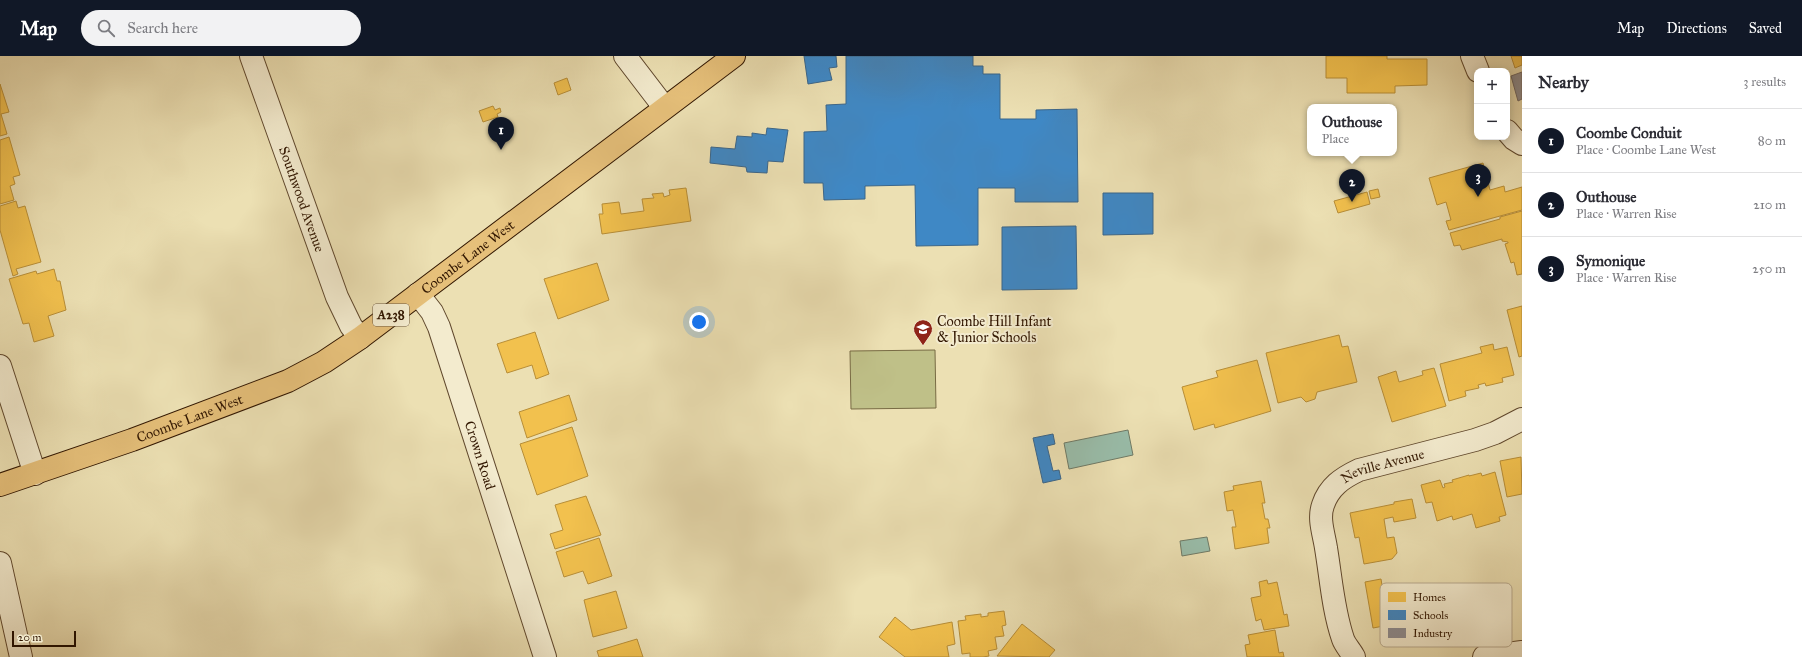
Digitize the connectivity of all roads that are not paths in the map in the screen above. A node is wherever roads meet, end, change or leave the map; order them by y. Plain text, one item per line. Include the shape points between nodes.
1 (251, 56) edge
2 (625, 56) edge
3 (734, 56) edge
4 (1472, 56) edge
5 (1477, 68) edge
6 (664, 107) junction
7 (1510, 135) edge
8 (1522, 144) edge
9 (418, 294) junction
10 (360, 338) junction
11 (0, 366) edge
12 (1522, 419) edge
13 (35, 474) junction
14 (0, 485) edge
15 (0, 563) edge
16 (1522, 652) edge
17 (21, 657) edge
18 (545, 657) edge
19 (1354, 657) edge
20 (1484, 657) edge

1 - 10 street, Southwood Avenue via 337,297
2 - 6 street
3 - 6 main road, Coombe Lane West / A238
4 - 5 street
6 - 9 main road, Coombe Lane West / A238
7 - 8 street
9 - 10 main road, Coombe Lane West / A238
9 - 18 street, Crown Road via 432,312 439,327
10 - 13 main road, Coombe Lane West / A238 via 324,362 288,381
11 - 13 street
12 - 19 street, Neville Avenue via 1475,440 1359,470 1342,478 1328,494 1322,507 1321,520 1329,575 1344,641
13 - 14 main road, Coombe Lane West / A238
15 - 17 street
16 - 20 street

